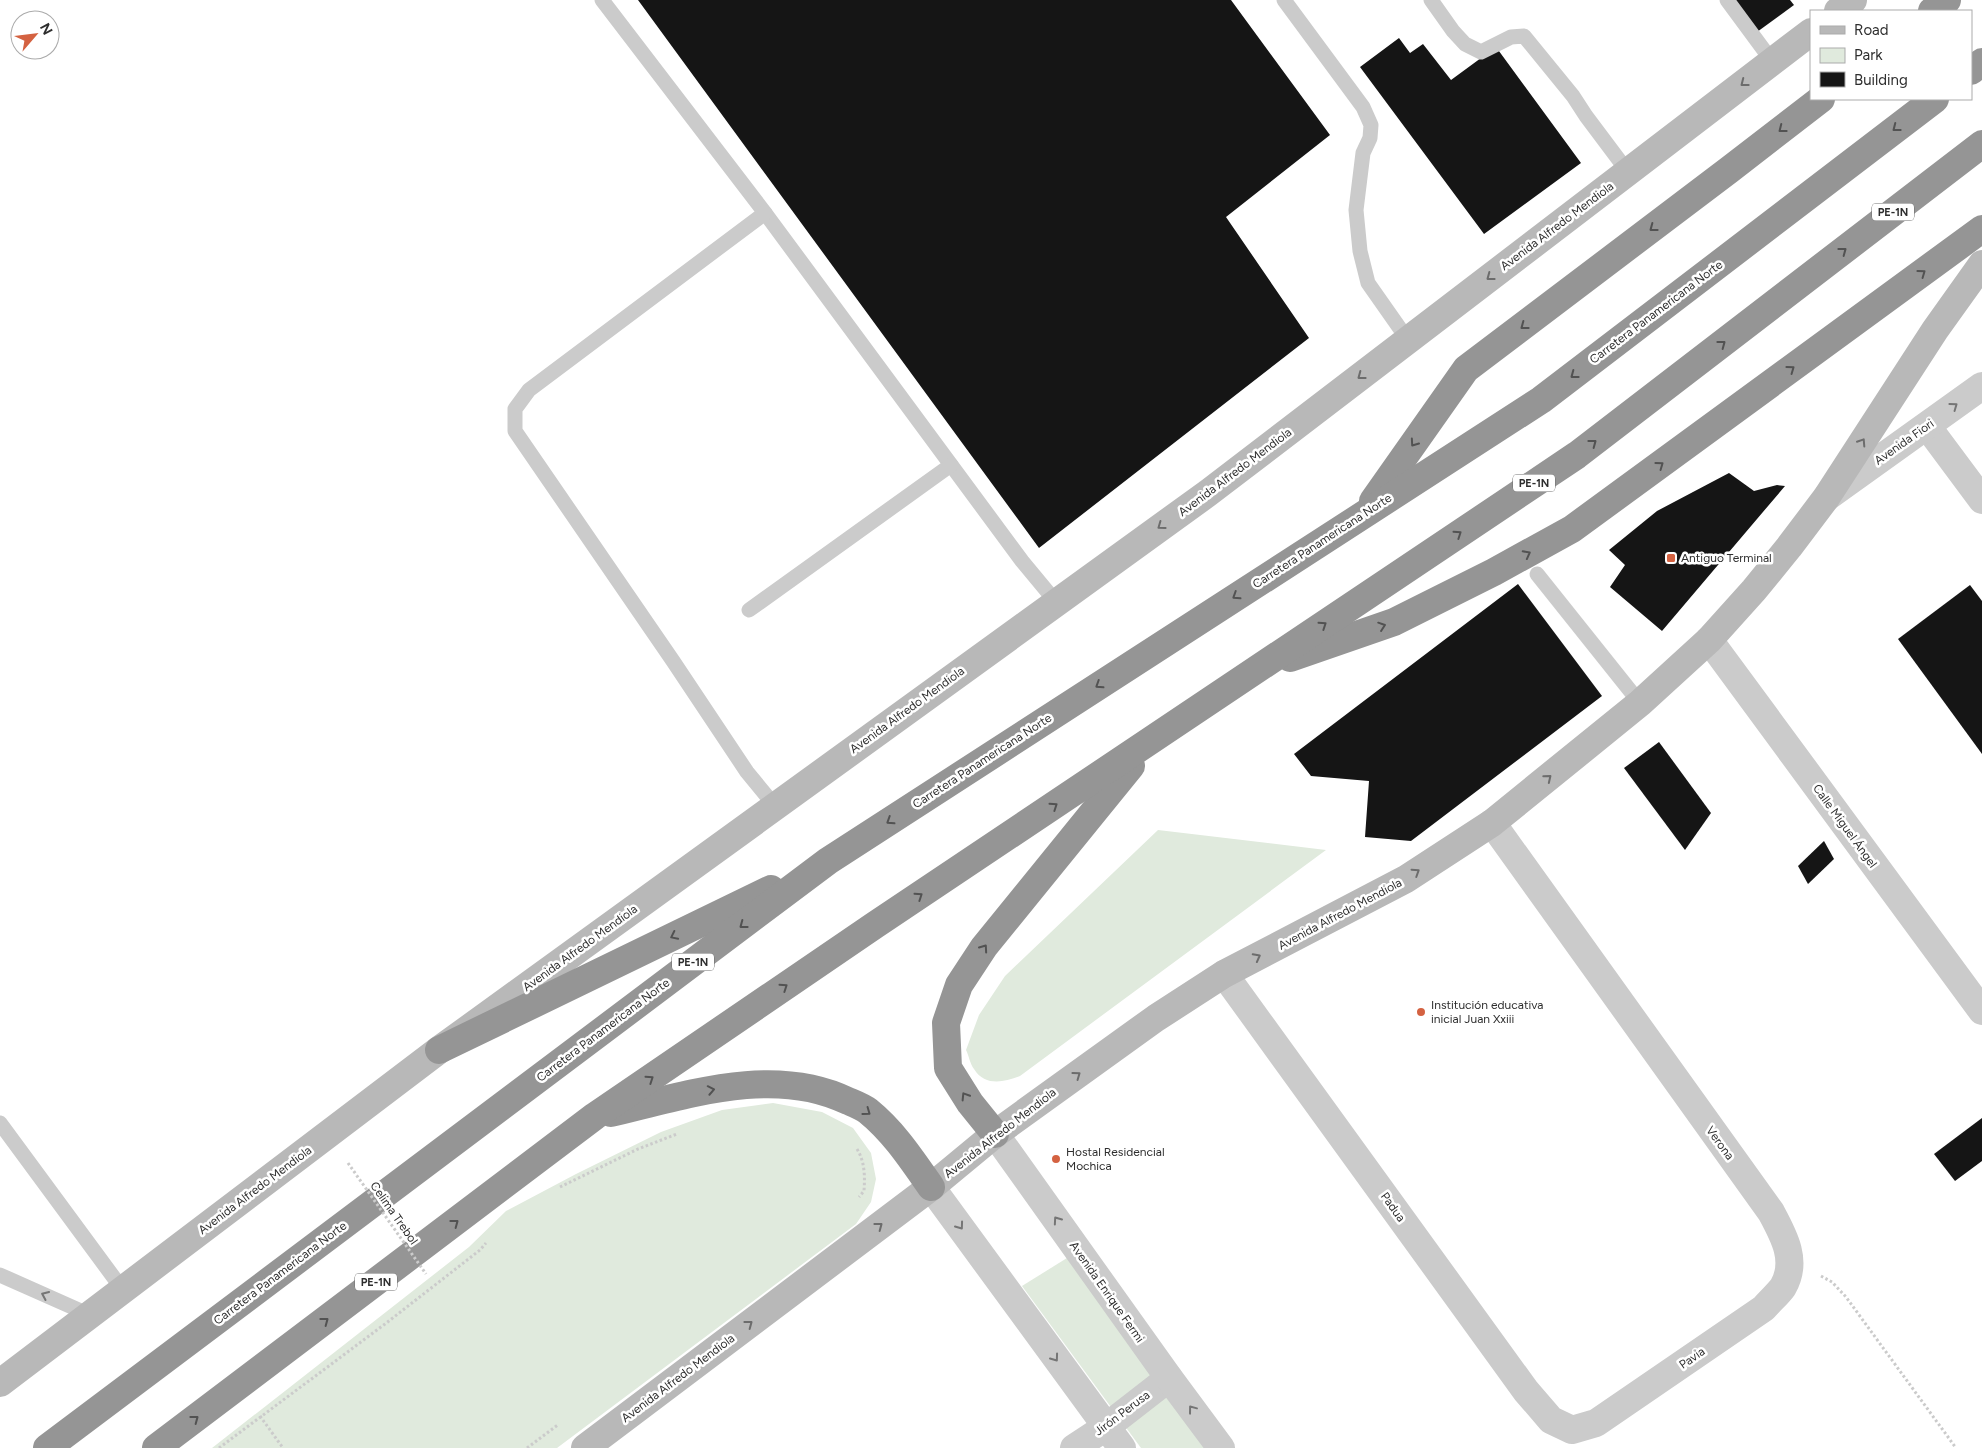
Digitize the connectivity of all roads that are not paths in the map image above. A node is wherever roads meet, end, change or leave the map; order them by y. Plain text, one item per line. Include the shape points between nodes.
1 (602, 0) edge
2 (1284, 0) edge
3 (1431, 0) edge
4 (1727, 0) edge
5 (1853, 0) edge
6 (1947, 0) edge
7 (1839, 10) edge
8 (1933, 10) edge
9 (1810, 33) edge
10 (1772, 61) junction
11 (1982, 62) edge
12 (1972, 70) edge
13 (1820, 100) edge
14 (1934, 100) edge
15 (1982, 144) edge
16 (1628, 172) junction
17 (765, 213) junction
18 (1982, 229) edge
19 (1982, 264) edge
20 (1408, 340) junction
21 (1982, 386) edge
22 (1927, 426) junction
23 (951, 464) junction
24 (1826, 498) junction
25 (1982, 500) edge
26 (1365, 513) junction
27 (1537, 574) dead end
28 (1056, 602) junction
29 (749, 610) dead end
30 (1709, 640) junction
31 (1254, 671) junction
32 (1640, 703) junction
33 (1152, 741) junction
34 (775, 806) junction
35 (1492, 824) junction
36 (828, 861) junction
37 (1224, 974) junction
38 (1982, 1011) edge
39 (439, 1050) junction
40 (595, 1116) junction
41 (0, 1123) edge
42 (995, 1134) junction
43 (931, 1187) junction
44 (1791, 1262) joint
45 (0, 1275) edge
46 (123, 1290) junction
47 (90, 1315) junction
48 (1169, 1378) junction
49 (0, 1383) edge
50 (1572, 1430) joint
51 (1114, 1437) edge
52 (47, 1448) edge
53 (156, 1448) edge
54 (584, 1448) edge
55 (1074, 1448) edge
56 (1221, 1448) edge

1 - 17 lane
2 - 20 lane via 1363,107 1371,124 1370,138 1363,153 1356,210 1360,252 1368,283
3 - 16 lane via 1465,44 1481,52 1511,37 1524,36 1574,96
4 - 10 lane
5 - 7 main road
6 - 8 highway
9 - 10 main road, Avenida Alfredo Mendiola
10 -> 16 main road, Avenida Alfredo Mendiola
11 - 12 highway
13 -> 26 highway via 1466,369
14 -> 26 highway, Carretera Panamericana Norte / PE-1N via 1541,400
31 -> 15 highway, PE-1N via 1577,455
16 -> 20 main road, Avenida Alfredo Mendiola
17 - 23 lane
17 - 34 lane via 529,390 515,409 515,431 747,772
31 -> 18 highway via 1394,622 1572,529
24 -> 19 main road, Avenida Alfredo Mendiola
20 -> 28 main road, Avenida Alfredo Mendiola via 1208,492
22 -> 21 street, Avenida Fiori
22 - 24 street, Avenida Fiori
22 - 25 street
23 - 28 lane
23 - 29 lane
24 - 30 main road, Avenida Alfredo Mendiola via 1754,590
26 -> 36 highway, Carretera Panamericana Norte / PE-1N
27 - 32 lane
28 - 34 main road, Avenida Alfredo Mendiola
30 - 32 main road, Avenida Alfredo Mendiola
30 - 38 street, Calle Miguel Ángel
31 - 33 highway, PE-1N
35 -> 32 main road, Avenida Alfredo Mendiola
40 -> 33 highway, PE-1N
42 -> 33 highway via 948,1068 946,1023 959,985 984,947
34 - 39 main road, Avenida Alfredo Mendiola
37 -> 35 main road, Avenida Alfredo Mendiola via 1406,879
35 - 44 street, Verona via 1771,1212 1785,1239
36 -> 39 highway
36 -> 52 highway, Carretera Panamericana Norte / PE-1N
42 -> 37 main road, Avenida Alfredo Mendiola via 1156,1018
37 - 50 street, Padua via 1526,1391 1551,1420
39 - 46 main road, Avenida Alfredo Mendiola
40 -> 43 highway via 737,1085 792,1084 830,1092 867,1110 894,1136
53 -> 40 highway, PE-1N
41 - 46 lane
42 - 43 main road, Avenida Alfredo Mendiola
48 -> 42 street, Avenida Enrique Fermi
43 -> 51 street
54 -> 43 main road, Avenida Alfredo Mendiola
44 - 50 street, Pavia via 1783,1286 1764,1308 1605,1418
47 -> 45 lane
46 - 47 main road, Avenida Alfredo Mendiola
47 - 49 main road, Avenida Alfredo Mendiola
48 - 51 street, Jirón Perusa
56 -> 48 street, Avenida Enrique Fermi
51 - 55 street, Jirón Perusa

